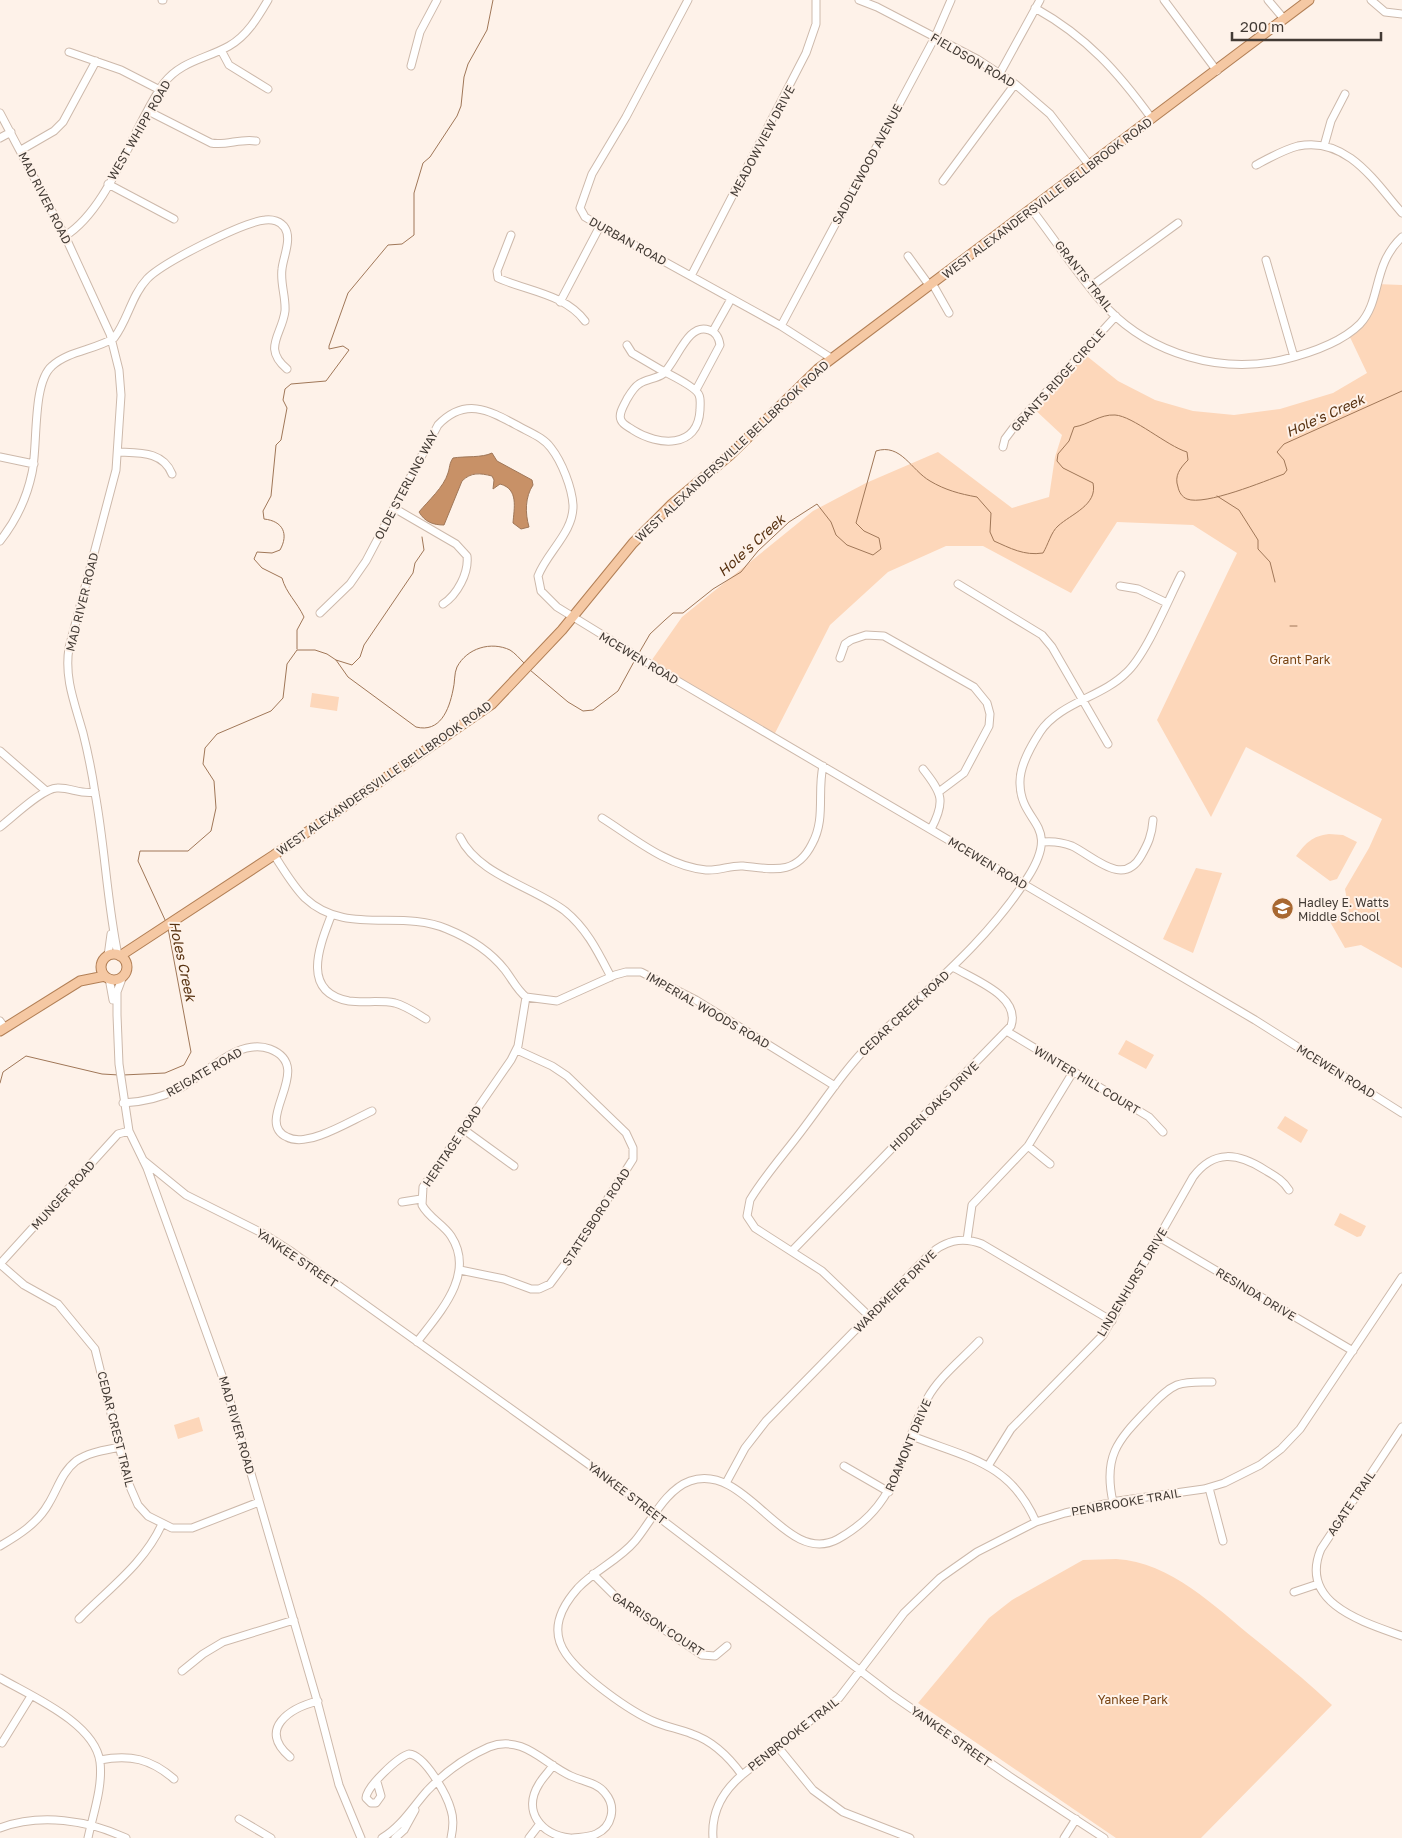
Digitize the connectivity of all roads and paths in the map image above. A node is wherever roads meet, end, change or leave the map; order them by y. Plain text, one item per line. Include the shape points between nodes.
1 (268, 0) edge
2 (436, 0) edge
3 (688, 0) edge
4 (816, 0) edge
5 (859, 0) edge
6 (951, 0) edge
7 (1040, 0) edge
8 (1164, 0) edge
9 (1268, 0) edge
10 (1309, 0) edge
11 (1371, 0) edge
12 (1036, 8) junction
13 (1402, 14) edge
14 (1284, 19) junction
15 (935, 37) junction
16 (221, 50) junction
17 (69, 52) dead end
18 (96, 61) junction
19 (411, 66) dead end
20 (1217, 70) junction
21 (1000, 73) junction
22 (1016, 84) junction
23 (268, 89) dead end
24 (160, 90) junction
25 (1345, 94) dead end
26 (148, 111) junction
27 (0, 113) edge
28 (1152, 119) junction
29 (10, 132) junction
30 (0, 138) edge
31 (256, 141) dead end
32 (1324, 146) junction
33 (21, 150) junction
34 (1256, 165) dead end
35 (1090, 166) junction
36 (943, 181) dead end
37 (108, 184) junction
38 (1032, 210) junction
39 (1402, 213) edge
40 (174, 219) dead end
41 (1178, 223) dead end
42 (600, 226) junction
43 (511, 235) dead end
44 (65, 236) junction
45 (1402, 237) edge
46 (908, 256) dead end
47 (1266, 260) dead end
48 (690, 276) junction
49 (931, 284) junction
50 (1090, 287) junction
51 (732, 299) junction
52 (560, 302) junction
53 (949, 313) dead end
54 (1116, 316) junction
55 (585, 321) dead end
56 (781, 326) junction
57 (713, 331) junction
58 (112, 340) junction
59 (627, 345) dead end
60 (1294, 357) junction
61 (832, 358) junction
62 (287, 369) dead end
63 (665, 372) junction
64 (696, 390) junction
65 (1003, 447) dead end
66 (118, 452) junction
67 (0, 457) edge
68 (34, 464) junction
69 (172, 474) dead end
70 (394, 508) junction
71 (0, 541) edge
72 (1181, 575) dead end
73 (958, 584) dead end
74 (1120, 586) dead end
75 (1167, 603) junction
76 (442, 604) dead end
77 (320, 614) dead end
78 (572, 618) junction
79 (840, 658) dead end
80 (1084, 700) junction
81 (1108, 744) dead end
82 (0, 751) edge
83 (823, 766) junction
84 (923, 769) dead end
85 (45, 790) junction
86 (940, 791) junction
87 (95, 792) junction
88 (602, 818) dead end
89 (1153, 820) dead end
90 (0, 827) edge
91 (930, 829) junction
92 (460, 837) dead end
93 (1042, 842) junction
94 (274, 856) junction
95 (1023, 884) junction
96 (331, 916) junction
97 (112, 924) junction
98 (150, 937) junction
99 (119, 955) junction
100 (106, 958) junction
101 (127, 966) junction
102 (953, 967) junction
103 (123, 976) junction
104 (107, 977) junction
105 (611, 977) junction
106 (80, 981) junction
107 (526, 997) junction
108 (117, 1015) junction
109 (426, 1019) dead end
110 (2, 1027) edge
111 (1008, 1032) junction
112 (517, 1050) junction
113 (1073, 1072) junction
114 (835, 1086) junction
115 (124, 1103) junction
116 (372, 1111) dead end
117 (1402, 1113) edge
118 (463, 1129) junction
119 (129, 1131) junction
120 (1163, 1132) dead end
121 (1028, 1146) junction
122 (143, 1160) junction
123 (1050, 1164) dead end
124 (514, 1166) dead end
125 (1289, 1190) dead end
126 (422, 1199) junction
127 (402, 1202) dead end
128 (1160, 1237) junction
129 (967, 1240) junction
130 (792, 1251) junction
131 (0, 1264) edge
132 (460, 1270) junction
133 (1402, 1277) edge
134 (870, 1316) junction
135 (1112, 1321) junction
136 (979, 1341) dead end
137 (417, 1342) junction
138 (1353, 1351) junction
139 (1212, 1382) dead end
140 (1402, 1427) edge
141 (912, 1436) junction
142 (120, 1447) junction
143 (844, 1466) dead end
144 (988, 1466) junction
145 (726, 1483) junction
146 (1209, 1488) junction
147 (888, 1492) junction
148 (259, 1502) junction
149 (1113, 1502) junction
150 (655, 1514) junction
151 (1036, 1522) junction
152 (162, 1524) junction
153 (1223, 1541) dead end
154 (0, 1546) edge
155 (593, 1574) junction
156 (1318, 1584) junction
157 (1294, 1592) dead end
158 (79, 1619) dead end
159 (294, 1620) junction
160 (1402, 1636) edge
161 (727, 1646) dead end
162 (182, 1671) dead end
163 (860, 1671) junction
164 (0, 1678) edge
165 (30, 1696) junction
166 (318, 1702) junction
167 (2, 1743) dead end
168 (778, 1747) junction
169 (290, 1757) dead end
170 (100, 1760) junction
171 (553, 1765) junction
172 (742, 1775) junction
173 (174, 1779) dead end
174 (377, 1782) dead end
175 (436, 1782) junction
176 (416, 1804) junction
177 (239, 1819) dead end
178 (1076, 1820) junction
179 (539, 1825) junction
180 (91, 1827) junction
181 (0, 1828) edge
182 (88, 1838) edge
183 (126, 1838) edge
184 (271, 1838) edge
185 (361, 1838) edge
186 (382, 1838) edge
187 (395, 1838) edge
188 (451, 1838) edge
189 (529, 1838) edge
190 (572, 1838) edge
191 (585, 1838) edge
192 (713, 1838) edge
193 (910, 1838) edge
194 (1064, 1838) edge
195 (1104, 1838) edge

1 - 16 street, WEST WHIPP ROAD via 244,36
2 - 19 street via 420,32
3 - 42 street, DURBAN ROAD via 592,174 580,208 585,217
4 - 48 street, MEADOWVIEW DRIVE via 816,24 806,53
5 - 15 street, FIELDSON ROAD
6 - 15 street, SADDLEWOOD AVENUE
7 - 12 street
8 - 20 street
9 - 14 street
10 - 14 main road, WEST ALEXANDERSVILLE BELLBROOK ROAD
11 - 13 street via 1385,12
12 - 21 street
12 - 28 street via 1069,28 1101,55
14 - 20 main road, WEST ALEXANDERSVILLE BELLBROOK ROAD
15 - 21 street, FIELDSON ROAD
15 - 56 street, SADDLEWOOD AVENUE
16 - 23 street via 230,65
16 - 24 street, WEST WHIPP ROAD via 184,65
17 - 18 street
18 - 24 street
18 - 33 street via 63,122
20 - 28 main road, WEST ALEXANDERSVILLE BELLBROOK ROAD
21 - 22 street, FIELDSON ROAD
22 - 35 street, FIELDSON ROAD via 1050,114
22 - 36 street
24 - 26 street, WEST WHIPP ROAD
25 - 32 street via 1331,121
26 - 31 street via 210,142
26 - 37 street, WEST WHIPP ROAD
27 - 29 street, MAD RIVER ROAD
28 - 35 main road, WEST ALEXANDERSVILLE BELLBROOK ROAD
29 - 30 street
29 - 33 street, MAD RIVER ROAD
32 - 34 street via 1292,148
32 - 39 street via 1358,163
33 - 44 street, MAD RIVER ROAD
35 - 38 main road, WEST ALEXANDERSVILLE BELLBROOK ROAD
37 - 40 street
37 - 44 street, WEST WHIPP ROAD via 83,221
38 - 49 main road, WEST ALEXANDERSVILLE BELLBROOK ROAD
38 - 50 street, GRANTS TRAIL
41 - 50 street
42 - 48 street, DURBAN ROAD
42 - 52 street
43 - 52 street via 497,271 498,278
44 - 58 street, MAD RIVER ROAD
45 - 60 street, GRANTS TRAIL via 1383,262 1372,303 1360,324 1328,344
46 - 49 street
47 - 60 street
48 - 51 street, DURBAN ROAD
49 - 53 street
49 - 61 main road, WEST ALEXANDERSVILLE BELLBROOK ROAD
50 - 54 street, GRANTS TRAIL
51 - 56 street, DURBAN ROAD
51 - 57 street
52 - 55 street via 576,311
54 - 60 street, GRANTS TRAIL via 1154,343 1202,361 1245,365
54 - 65 street, GRANTS RIDGE CIRCLE via 1014,428
56 - 61 street, DURBAN ROAD
57 - 63 street via 701,328 691,333
57 - 64 street via 720,348
58 - 62 street via 141,286 156,272 246,225 274,220 282,224 287,234 282,271 285,311 274,344 278,359
58 - 66 street, MAD RIVER ROAD via 120,380
58 - 68 street via 60,360 46,372 40,391
59 - 63 street via 632,353
61 - 78 main road, WEST ALEXANDERSVILLE BELLBROOK ROAD via 633,543
63 - 64 street
63 - 64 street via 636,386 621,411 623,423 654,440 678,440 693,430 699,420 700,396
66 - 69 street via 156,456
66 - 87 street, MAD RIVER ROAD via 112,489 68,663 71,693
67 - 68 street
68 - 71 street via 25,496 12,525
70 - 76 street via 456,544 467,556 465,573 458,587
70 - 77 street, OLDE STERLING WAY via 356,576
70 - 78 street, OLDE STERLING WAY via 434,430 456,411 484,410 540,438 556,455 573,504 569,523 541,568 538,582 544,595
72 - 75 street
73 - 80 street via 1042,635
74 - 75 street via 1138,589
75 - 80 street via 1133,667 1120,679
78 - 83 street, MCEWEN ROAD
78 - 94 main road, WEST ALEXANDERSVILLE BELLBROOK ROAD via 519,678 482,712
79 - 86 street via 845,644 851,640 871,634 884,636 974,687 984,697 990,714 986,732 964,774
80 - 81 street
80 - 93 street via 1047,724 1021,770 1022,797
82 - 85 street
83 - 88 street via 818,832 803,858 784,868 773,870 742,866 716,870 689,867 664,857
83 - 91 street, MCEWEN ROAD
84 - 86 street
85 - 87 street via 59,787 83,793
85 - 90 street
86 - 91 street via 940,811
87 - 97 street, MAD RIVER ROAD
89 - 93 street via 1148,843 1138,862 1126,870 1112,869 1067,844
91 - 95 street, MCEWEN ROAD
92 - 105 street via 467,849 487,865 556,905 579,924
93 - 95 street, CEDAR CREEK ROAD via 1037,863
94 - 96 street via 305,898
94 - 98 main road, WEST ALEXANDERSVILLE BELLBROOK ROAD
95 - 102 street, CEDAR CREEK ROAD via 980,939
95 - 117 street, MCEWEN ROAD via 1255,1020
96 - 107 street via 363,921 409,920 445,928 492,956
96 - 109 street via 317,957 318,973 330,992 347,1000 398,1004
97 - 99 street, MAD RIVER ROAD
97 - 100 street, MAD RIVER ROAD
98 - 99 main road, WEST ALEXANDERSVILLE BELLBROOK ROAD
98 - 101 main road, WEST ALEXANDERSVILLE BELLBROOK ROAD
99 - 100 main road, WEST ALEXANDERSVILLE BELLBROOK ROAD
99 - 101 main road
100 - 104 main road via 102,966
100 - 106 main road
101 - 103 main road, WEST ALEXANDERSVILLE BELLBROOK ROAD
102 - 111 street via 1007,1001 1013,1014
102 - 114 street, CEDAR CREEK ROAD via 870,1044
103 - 104 main road via 115,980
103 - 108 street, MAD RIVER ROAD via 117,992
104 - 106 main road
104 - 108 street, MAD RIVER ROAD
105 - 107 street, IMPERIAL WOODS ROAD via 558,1001
105 - 114 street, IMPERIAL WOODS ROAD via 636,972 661,981
106 - 110 main road
107 - 112 street, HERITAGE ROAD
108 - 115 street, MAD RIVER ROAD
111 - 113 street, WINTER HILL COURT
111 - 130 street, HIDDEN OAKS DRIVE
112 - 118 street, HERITAGE ROAD
112 - 132 street, STATESBORO ROAD via 567,1076 626,1133 633,1148 633,1159 550,1284 531,1289 504,1279
113 - 120 street, WINTER HILL COURT via 1149,1117
113 - 121 street
114 - 130 street, CEDAR CREEK ROAD via 747,1207 749,1220 755,1228
115 - 116 street, REIGATE ROAD via 153,1100 185,1086 232,1054 261,1047 276,1052 286,1062 288,1075 276,1119 280,1132 286,1137 316,1137
115 - 119 street, MAD RIVER ROAD
118 - 124 street
118 - 126 street, HERITAGE ROAD via 425,1182
119 - 122 street, MAD RIVER ROAD
119 - 131 street, MUNGER ROAD via 118,1134
121 - 123 street
121 - 129 street via 972,1205
122 - 137 street, YANKEE STREET via 186,1195 278,1242
122 - 148 street, MAD RIVER ROAD via 213,1346
125 - 128 street, LINDENHURST DRIVE via 1278,1177 1245,1159 1226,1157 1213,1160 1193,1177
126 - 127 street
126 - 132 street, HERITAGE ROAD via 424,1209 452,1237
128 - 135 street, LINDENHURST DRIVE
128 - 138 street, RESINDA DRIVE
129 - 134 street, WARDMEIER DRIVE via 947,1243 935,1250
129 - 135 street via 982,1244
130 - 134 street, CEDAR CREEK ROAD via 822,1270
131 - 142 street, CEDAR CREST TRAIL via 24,1285 58,1304 95,1349
132 - 137 street via 452,1292
133 - 138 street, PENBROOKE TRAIL
134 - 145 street, WARDMEIER DRIVE via 766,1421 745,1448
135 - 144 street, LINDENHURST DRIVE via 1093,1346 1011,1429
136 - 141 street, ROAMONT DRIVE via 934,1388
137 - 150 street, YANKEE STREET
138 - 146 street, PENBROOKE TRAIL via 1309,1417 1281,1449 1251,1471
139 - 149 street via 1183,1383 1170,1389 1121,1438 1109,1470
140 - 156 street, AGATE TRAIL via 1321,1549 1316,1570
141 - 144 street
141 - 147 street, ROAMONT DRIVE
142 - 152 street, CEDAR CREST TRAIL via 134,1497 143,1511
142 - 154 street via 96,1452 77,1461 65,1472 49,1504 33,1524
143 - 147 street
144 - 151 street via 1018,1489
145 - 147 street, ROAMONT DRIVE via 794,1536 816,1544 841,1537 872,1513
145 - 150 street, ROAMONT DRIVE via 709,1478 690,1481 673,1492
146 - 149 street, PENBROOKE TRAIL
146 - 153 street
148 - 152 street, CEDAR CREST TRAIL via 192,1528
148 - 159 street, MAD RIVER ROAD
149 - 151 street, PENBROOKE TRAIL
150 - 155 street, ROAMONT DRIVE via 626,1549
150 - 163 street, YANKEE STREET
151 - 163 street, PENBROOKE TRAIL via 991,1544 940,1578 894,1625
152 - 158 street via 154,1542 140,1560
155 - 161 street, GARRISON COURT via 617,1598 702,1655 715,1656
155 - 172 street, ROAMONT DRIVE via 565,1603 560,1614 558,1633 567,1655 596,1684 645,1717 708,1741 726,1755
156 - 157 street
156 - 160 street via 1336,1607
159 - 162 street via 223,1642
159 - 166 street, MAD RIVER ROAD
163 - 168 street, PENBROOKE TRAIL via 839,1698
163 - 178 street, YANKEE STREET
164 - 165 street
165 - 167 street
165 - 170 street via 79,1726 90,1739
166 - 169 street via 297,1707 280,1722 278,1740
166 - 185 street, MAD RIVER ROAD via 339,1785
168 - 172 street, PENBROOKE TRAIL
168 - 193 street via 820,1796 850,1816
170 - 173 street via 136,1758 153,1764
170 - 180 street via 99,1789
171 - 175 street via 530,1749 502,1744 474,1755
171 - 179 street via 538,1784 533,1799
171 - 191 street via 598,1787 609,1798 612,1810 608,1824
172 - 192 street, PENBROOKE TRAIL via 720,1800 714,1817
174 - 175 street via 398,1759 409,1754 424,1762
175 - 176 street
175 - 188 street via 451,1810
176 - 186 street via 394,1830
176 - 187 street via 411,1819
177 - 184 street
178 - 194 street
178 - 195 street, YANKEE STREET
179 - 189 street
179 - 190 street via 555,1836
180 - 181 street via 37,1820
180 - 182 street
180 - 183 street
190 - 191 street

